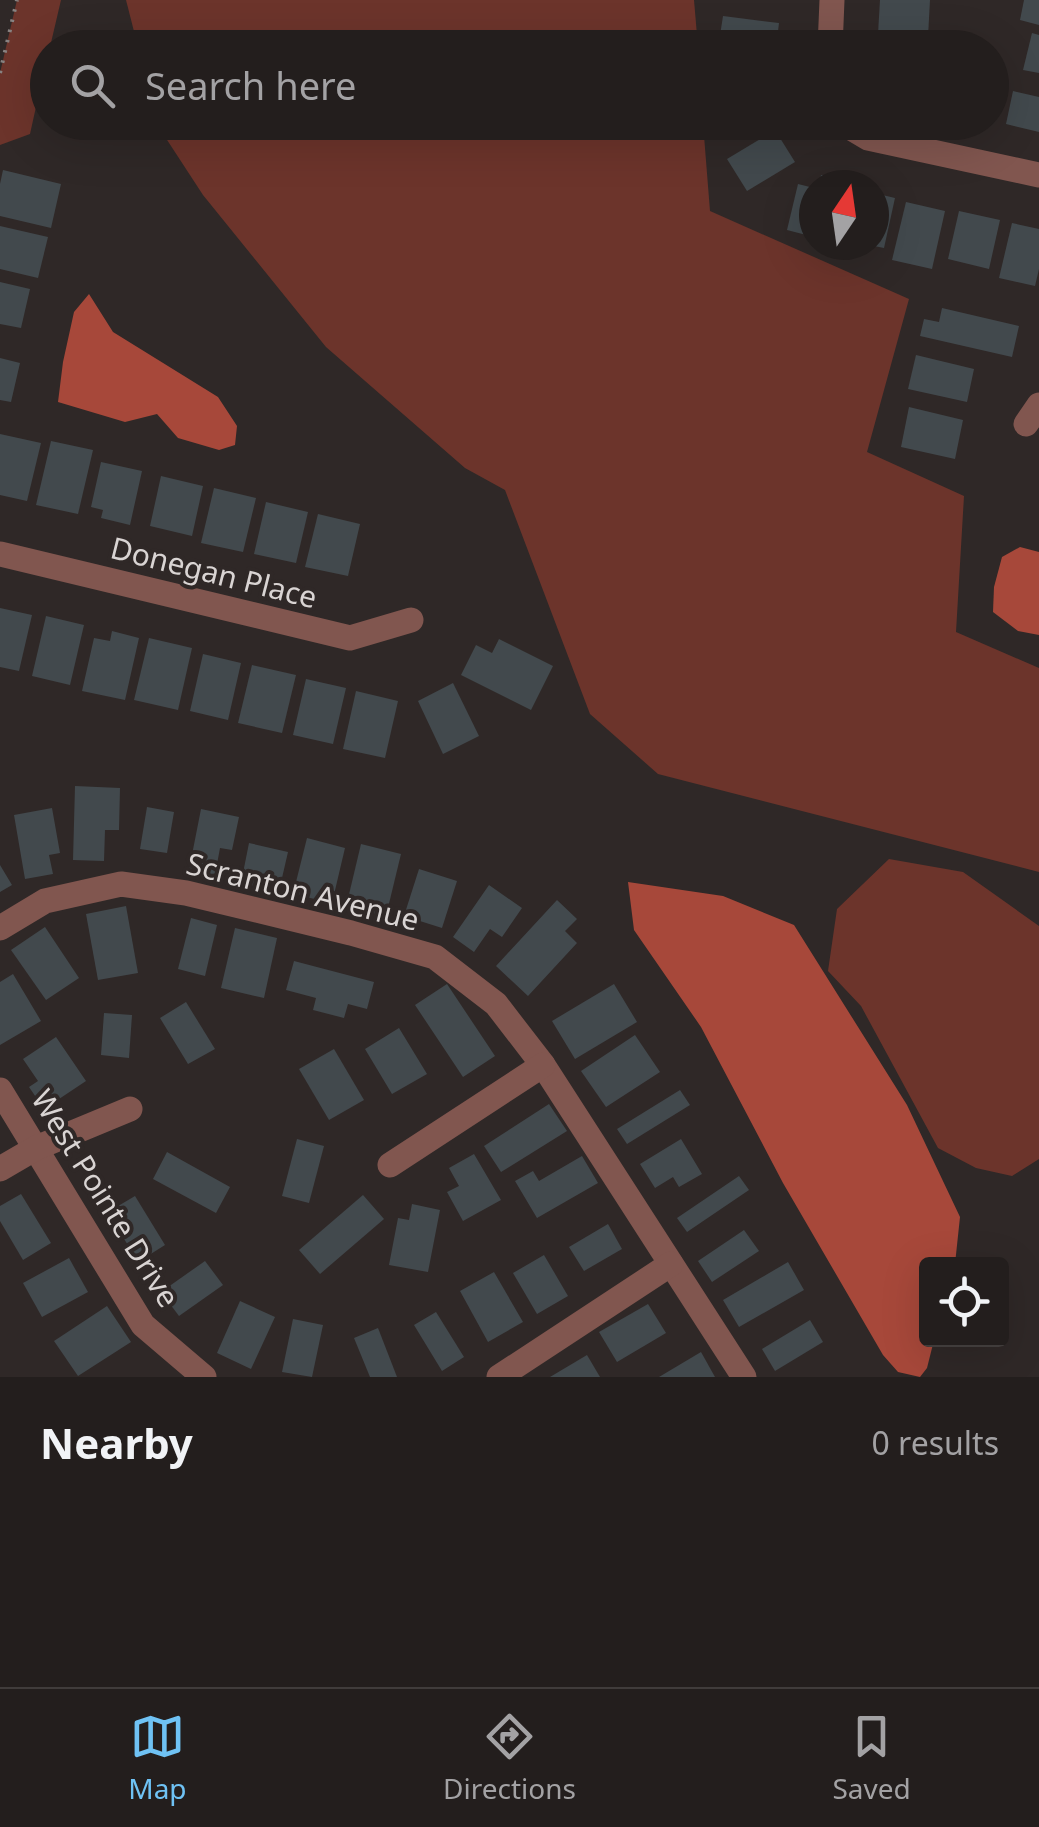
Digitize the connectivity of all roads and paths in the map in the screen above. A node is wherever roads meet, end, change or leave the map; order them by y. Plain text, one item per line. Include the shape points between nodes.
1 (17, 0) edge
2 (832, 0) edge
3 (831, 30) edge
4 (0, 72) edge
5 (877, 140) edge
6 (1039, 176) edge
7 (0, 554) edge
8 (411, 620) dead end
9 (0, 928) edge
10 (543, 1064) junction
11 (0, 1090) edge
12 (130, 1109) dead end
13 (36, 1148) junction
14 (390, 1165) dead end
15 (0, 1169) edge
16 (671, 1264) junction
17 (204, 1377) edge
18 (499, 1377) edge
19 (744, 1377) edge

1 - 4 path
2 - 3 street
5 - 6 street
7 - 8 street, Donegan Place via 350,638
9 - 10 street, Scranton Avenue via 45,901 121,884 351,933 435,957 496,1004
10 - 14 street
10 - 16 street, Scranton Avenue
11 - 13 street, West Pointe Drive
12 - 13 street
13 - 15 street
13 - 17 street, West Pointe Drive via 143,1325
16 - 18 street
16 - 19 street, Scranton Avenue

